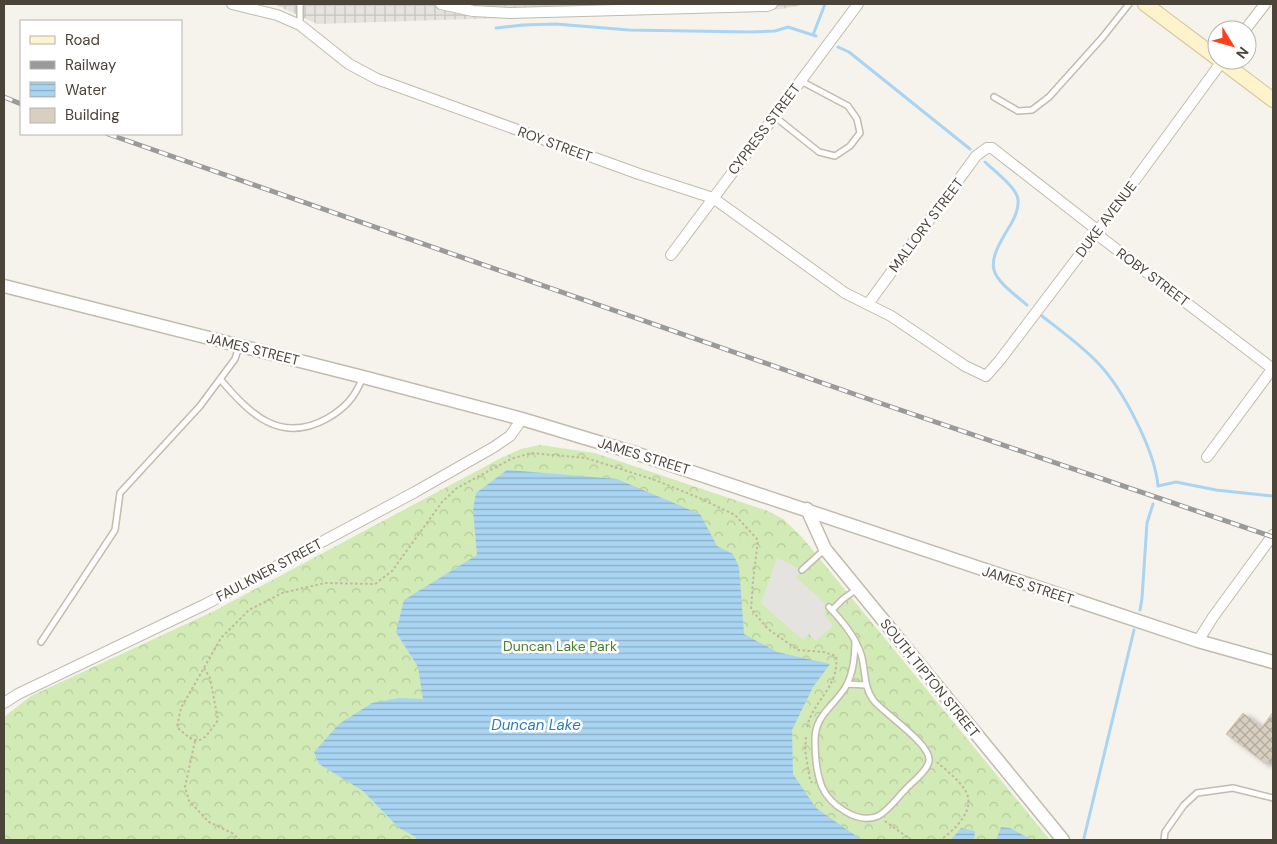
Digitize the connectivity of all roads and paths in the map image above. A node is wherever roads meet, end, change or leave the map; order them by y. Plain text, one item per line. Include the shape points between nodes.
1 (232, 4) edge
2 (300, 4) edge
3 (441, 4) edge
4 (772, 4) edge
5 (858, 4) edge
6 (1129, 4) edge
7 (1145, 4) edge
8 (1265, 4) edge
9 (700, 6) edge
10 (1253, 20) edge
11 (300, 25) junction
12 (1207, 50) edge
13 (1213, 70) edge
14 (1233, 70) edge
15 (800, 80) junction
16 (994, 97) dead end
17 (1273, 100) edge
18 (774, 116) junction
19 (987, 148) joint
20 (713, 198) junction
21 (1097, 232) junction
22 (671, 255) dead end
23 (4, 286) edge
24 (868, 304) junction
25 (239, 346) junction
26 (1273, 368) edge
27 (986, 376) joint
28 (363, 377) junction
29 (220, 380) junction
30 (522, 419) junction
31 (1207, 457) dead end
32 (807, 509) junction
33 (1273, 535) edge
34 (825, 549) junction
35 (802, 570) dead end
36 (857, 588) junction
37 (855, 640) junction
38 (1198, 641) junction
39 (41, 642) dead end
40 (1273, 662) edge
41 (204, 668) junction
42 (847, 684) junction
43 (866, 685) junction
44 (4, 703) edge
45 (196, 741) junction
46 (928, 754) junction
47 (814, 787) dead end
48 (1273, 798) edge
49 (879, 816) junction
50 (240, 840) edge
51 (911, 840) edge
52 (940, 840) edge
53 (1063, 840) edge
54 (1164, 840) edge

1 - 11 street, ROY STREET via 277,15
2 - 11 lane
3 - 9 street via 492,13
4 - 9 street
5 - 15 street, CYPRESS STREET
6 - 16 lane via 1049,97 1032,110 1018,111
7 - 12 main road
8 - 10 street
11 - 20 street, ROY STREET via 349,64 377,79
13 - 21 street, DUKE AVENUE
14 - 17 main road
15 - 18 street, CYPRESS STREET
15 - 18 lane via 848,106 857,119 860,133 850,146 835,156 819,152
18 - 20 street, CYPRESS STREET
19 - 21 street, ROBY STREET via 997,150
19 - 24 street, MALLORY STREET via 976,156
20 - 22 street, CYPRESS STREET
20 - 24 street, ROY STREET via 845,293
21 - 26 street, ROBY STREET
21 - 27 street, DUKE AVENUE
23 - 25 street, JAMES STREET
24 - 27 street, ROY STREET
25 - 28 street, JAMES STREET
25 - 29 lane via 235,359
26 - 31 street
28 - 29 lane via 358,391 346,406 304,429 273,424 259,417
28 - 30 street, JAMES STREET
29 - 39 lane via 120,493 115,530
30 - 32 street, JAMES STREET
30 - 44 street, FAULKNER STREET via 510,436 494,448 415,492 206,604
32 - 34 street, SOUTH TIPTON STREET
32 - 38 street, JAMES STREET
33 - 38 street
34 - 35 lane
34 - 36 street, SOUTH TIPTON STREET
36 - 37 lane via 831,609
36 - 53 street, SOUTH TIPTON STREET
37 - 42 lane
37 - 43 lane
38 - 40 street, JAMES STREET
41 - 45 path via 210,678 218,720 206,738
41 - 45 path via 182,708 177,727
41 - 47 path via 221,638 249,610 282,593 325,583 375,584 392,571 442,502 457,488 480,475 531,453 586,458 656,480 736,515 758,540 751,609 768,629 798,650 836,656 838,667 808,722 805,750
42 - 43 lane
42 - 49 lane via 816,727 818,774 828,796 846,812 868,819
43 - 46 lane via 874,701 914,736
45 - 50 path via 186,787 189,801 209,822
46 - 49 lane via 929,760 922,772
46 - 52 path via 966,791 969,806 965,816
48 - 54 lane via 1233,788 1197,794 1184,805 1165,832
49 - 51 path

